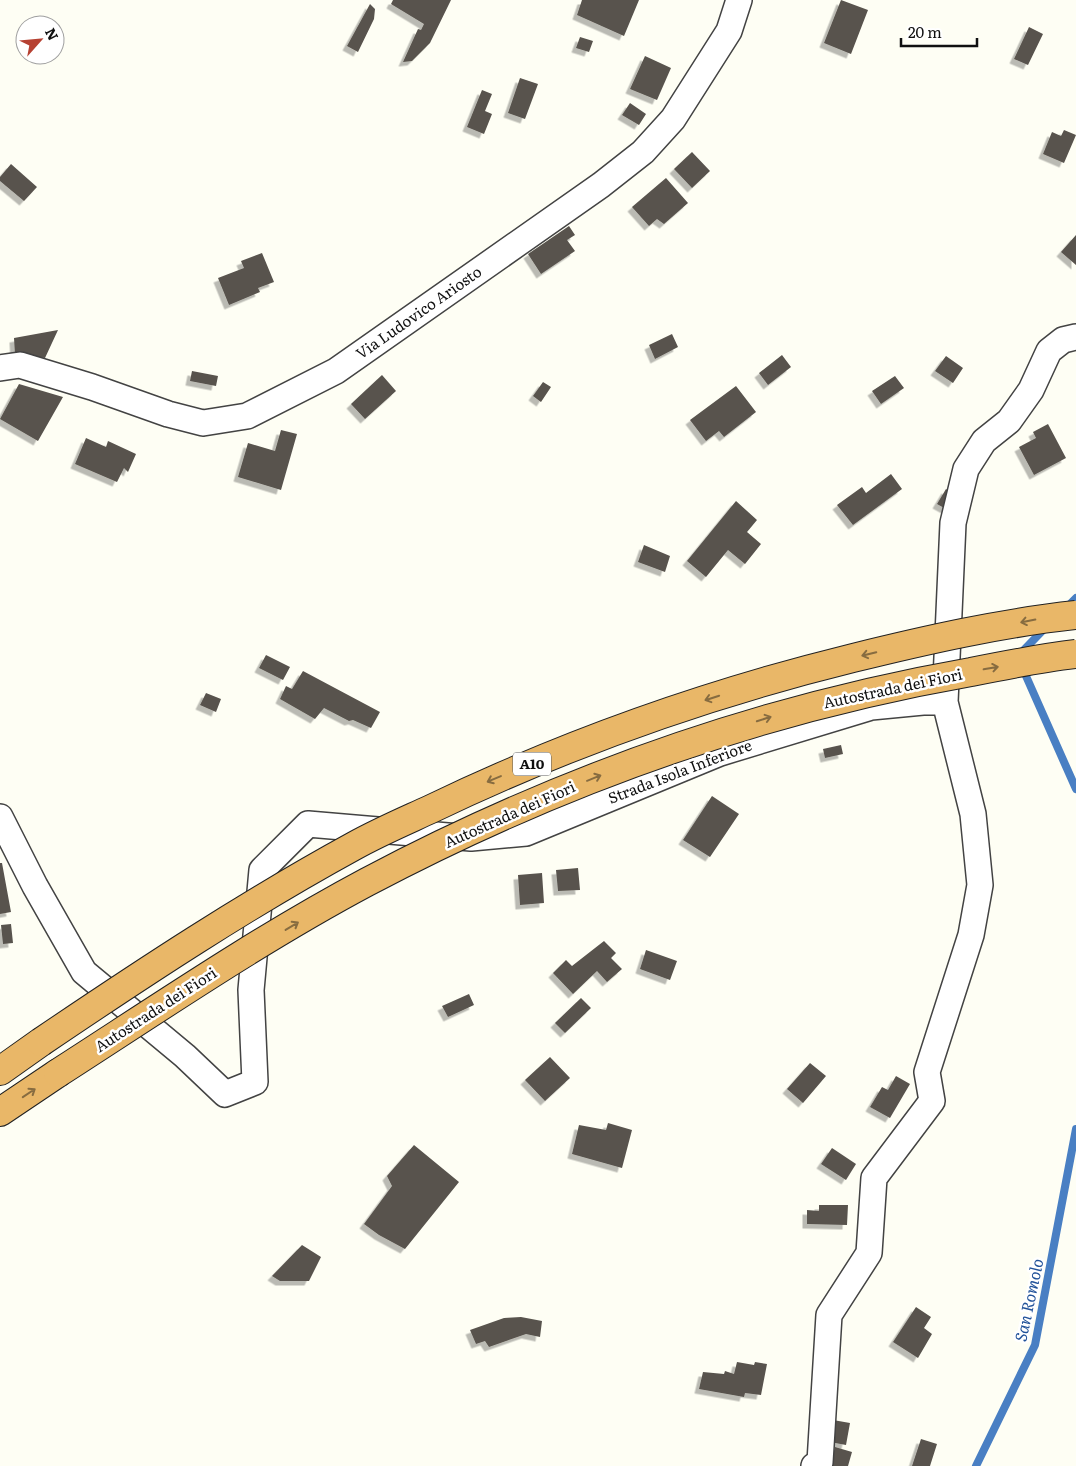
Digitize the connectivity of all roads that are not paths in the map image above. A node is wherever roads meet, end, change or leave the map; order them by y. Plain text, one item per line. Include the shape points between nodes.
1 (739, 0) edge
2 (1076, 337) edge
3 (0, 368) edge
4 (1076, 615) edge
5 (1076, 654) edge
6 (945, 702) junction
7 (0, 818) edge
8 (0, 1071) edge
9 (0, 1112) edge
10 (814, 1466) edge

1 - 3 street, Via Ludovico Ariosto via 729,31 673,119 643,152 336,371 247,416 203,423 20,365
2 - 6 street via 1063,340 1049,351 1031,390 1009,421 984,441 966,469 952,523
4 -> 8 highway, A10, bridge via 905,645 782,676 640,720 492,780 356,845 247,908 139,976
9 -> 5 highway, Autostrada dei Fiori / A10, bridge via 227,965 365,883 484,824 598,777 776,716 902,684
6 - 7 street, Strada Isola Inferiore via 871,707 720,753 526,833 471,838 308,824 262,870 251,990 254,1082 225,1094 185,1056 84,972
6 - 10 street via 973,814 980,885 971,935 927,1072 932,1101 874,1178 869,1253 829,1315 820,1462

